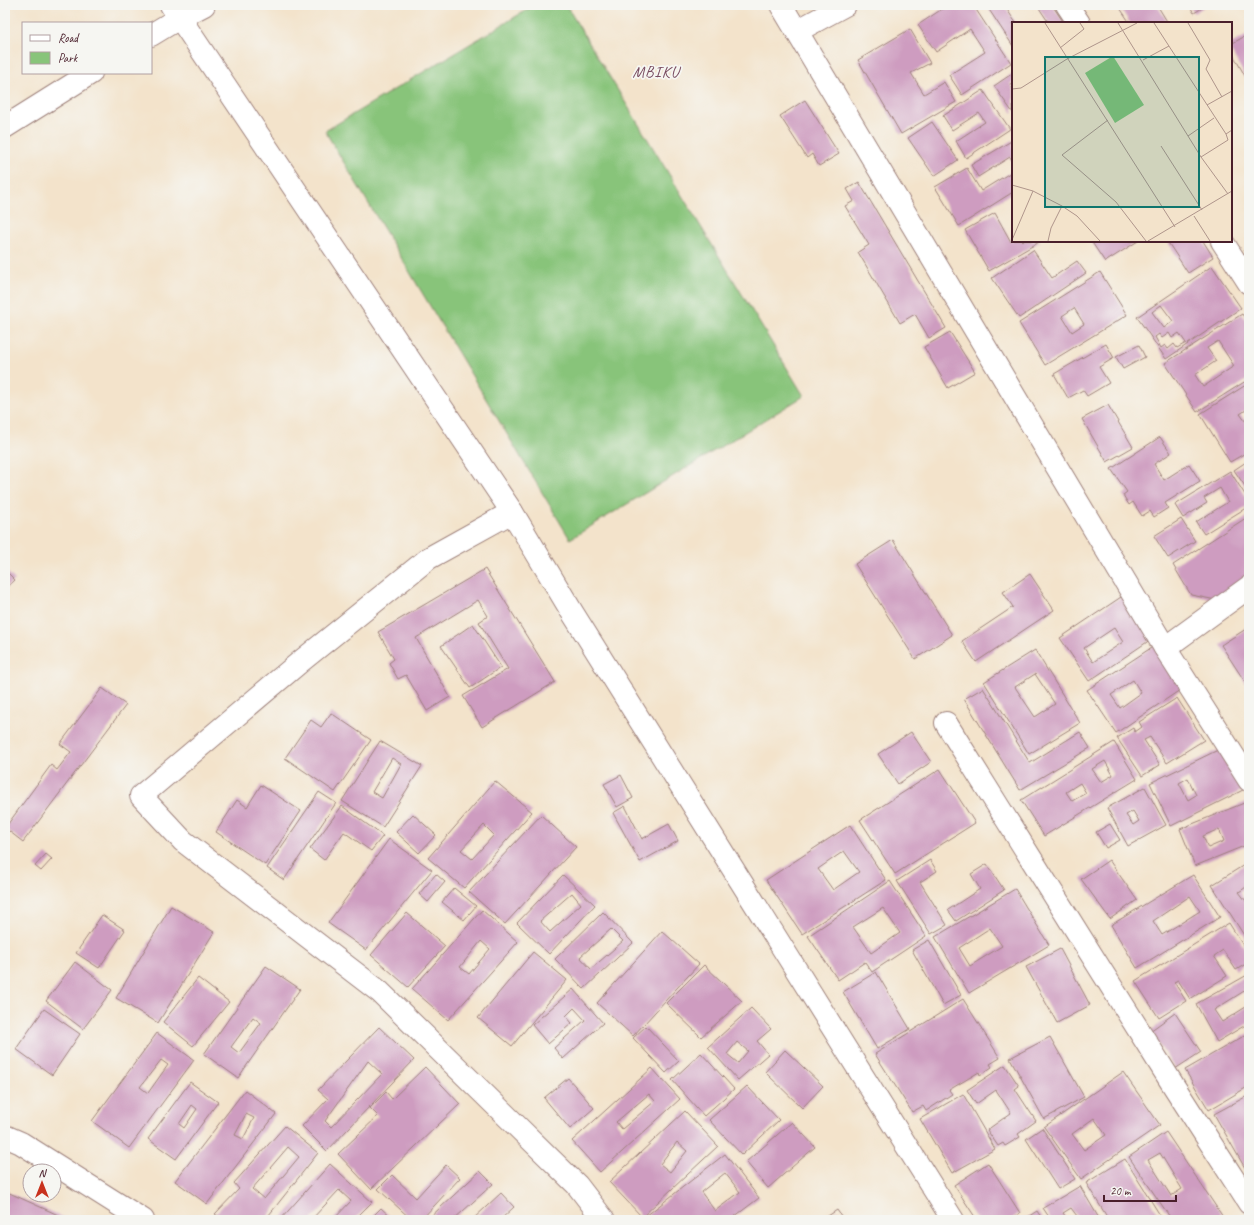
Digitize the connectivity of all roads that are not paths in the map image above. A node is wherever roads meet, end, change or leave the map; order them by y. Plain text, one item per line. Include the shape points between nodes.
1 (204, 5) edge
2 (781, 5) edge
3 (844, 5) edge
4 (1067, 5) edge
5 (175, 11) edge
6 (1078, 22) edge
7 (797, 31) junction
8 (152, 34) edge
9 (89, 74) edge
10 (5, 127) edge
11 (1223, 242) edge
12 (1249, 283) edge
13 (512, 512) junction
14 (1249, 587) edge
15 (1165, 648) junction
16 (946, 723) dead end
17 (1249, 780) edge
18 (5, 1136) edge
19 (1249, 1203) edge
20 (138, 1218) edge
21 (604, 1220) edge
22 (953, 1220) edge

1 - 5 street
2 - 7 street
3 - 7 street
4 - 6 street
5 - 8 street
5 - 13 street
7 - 15 street
9 - 10 street
11 - 12 street
13 - 21 street via 429,558 300,662 141,796 183,842 380,992 577,1185
13 - 22 street
14 - 15 street
15 - 17 street
16 - 19 street
18 - 20 street via 21,1143

